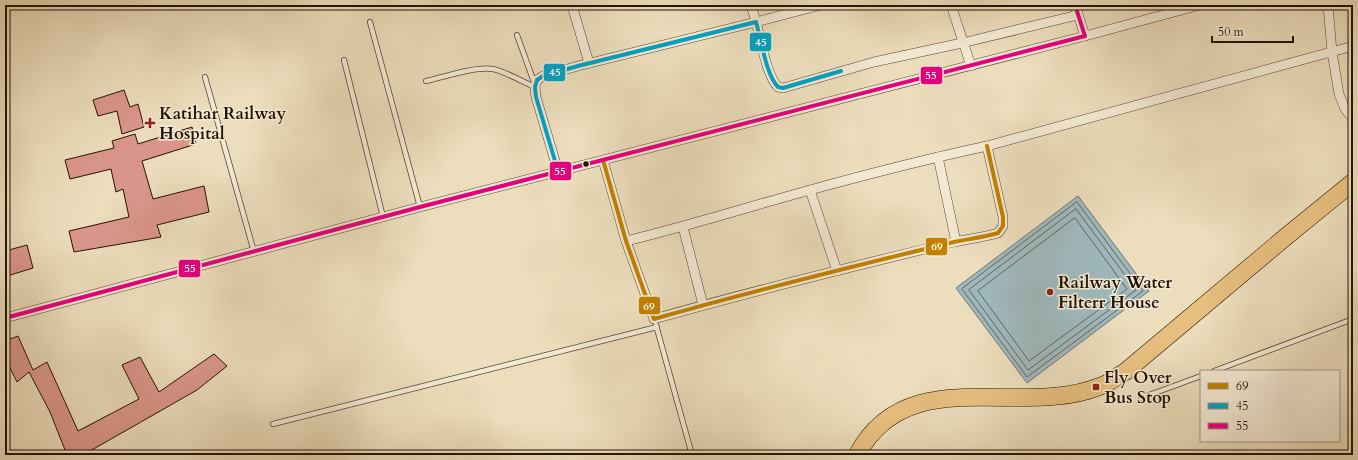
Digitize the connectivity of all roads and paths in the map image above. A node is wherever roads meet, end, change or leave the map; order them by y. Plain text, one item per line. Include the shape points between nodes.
1 (573, 5) edge
2 (751, 5) edge
3 (821, 5) edge
4 (951, 5) edge
5 (1075, 5) edge
6 (1200, 5) edge
7 (1328, 5) edge
8 (1078, 15) junction
9 (370, 22) dead end
10 (756, 22) junction
11 (516, 35) dead end
12 (1085, 36) junction
13 (962, 43) junction
14 (1353, 46) edge
15 (1332, 52) junction
16 (344, 60) dead end
17 (589, 63) junction
18 (971, 66) junction
19 (205, 78) dead end
20 (426, 81) dead end
21 (535, 87) junction
22 (1353, 119) edge
23 (987, 146) junction
24 (938, 157) junction
25 (603, 160) junction
26 (558, 171) junction
27 (1353, 182) edge
28 (810, 190) junction
29 (420, 207) junction
30 (383, 217) junction
31 (683, 227) junction
32 (626, 241) junction
33 (956, 242) junction
34 (254, 252) junction
35 (837, 272) junction
36 (704, 305) junction
37 (5, 318) edge
38 (1353, 319) edge
39 (656, 323) junction
40 (1217, 370) edge
41 (1200, 376) edge
42 (1141, 398) dead end
43 (273, 424) dead end
44 (692, 455) edge
45 (857, 455) edge

1 - 17 street
2 - 10 street
3 - 10 street
4 - 13 street
5 - 8 street
6 - 12 street
7 - 15 street
8 - 12 street
8 - 13 street
9 - 29 lane
10 - 13 street via 770,74 778,88 874,62
10 - 17 street
11 - 21 lane
12 - 18 street
13 - 18 street
14 - 15 street
15 - 22 street via 1339,94 1345,109
15 - 23 street
16 - 30 lane
17 - 21 street via 543,76 537,80
18 - 25 street
19 - 34 lane
20 - 21 lane via 487,68
21 - 26 street
23 - 24 street
23 - 33 street via 1004,217 1003,226 998,233
24 - 28 street
24 - 33 street
25 - 26 street
25 - 32 street
26 - 29 street
27 - 45 highway via 1125,372 1102,386 1057,396 959,398 916,404 897,412 880,424 869,435
28 - 31 street
28 - 35 street
29 - 30 street
30 - 34 street
31 - 32 street
31 - 36 street
32 - 39 street
33 - 35 street
34 - 37 street
35 - 36 street
36 - 39 street
38 - 40 lane
39 - 43 lane
39 - 44 lane
41 - 42 lane

